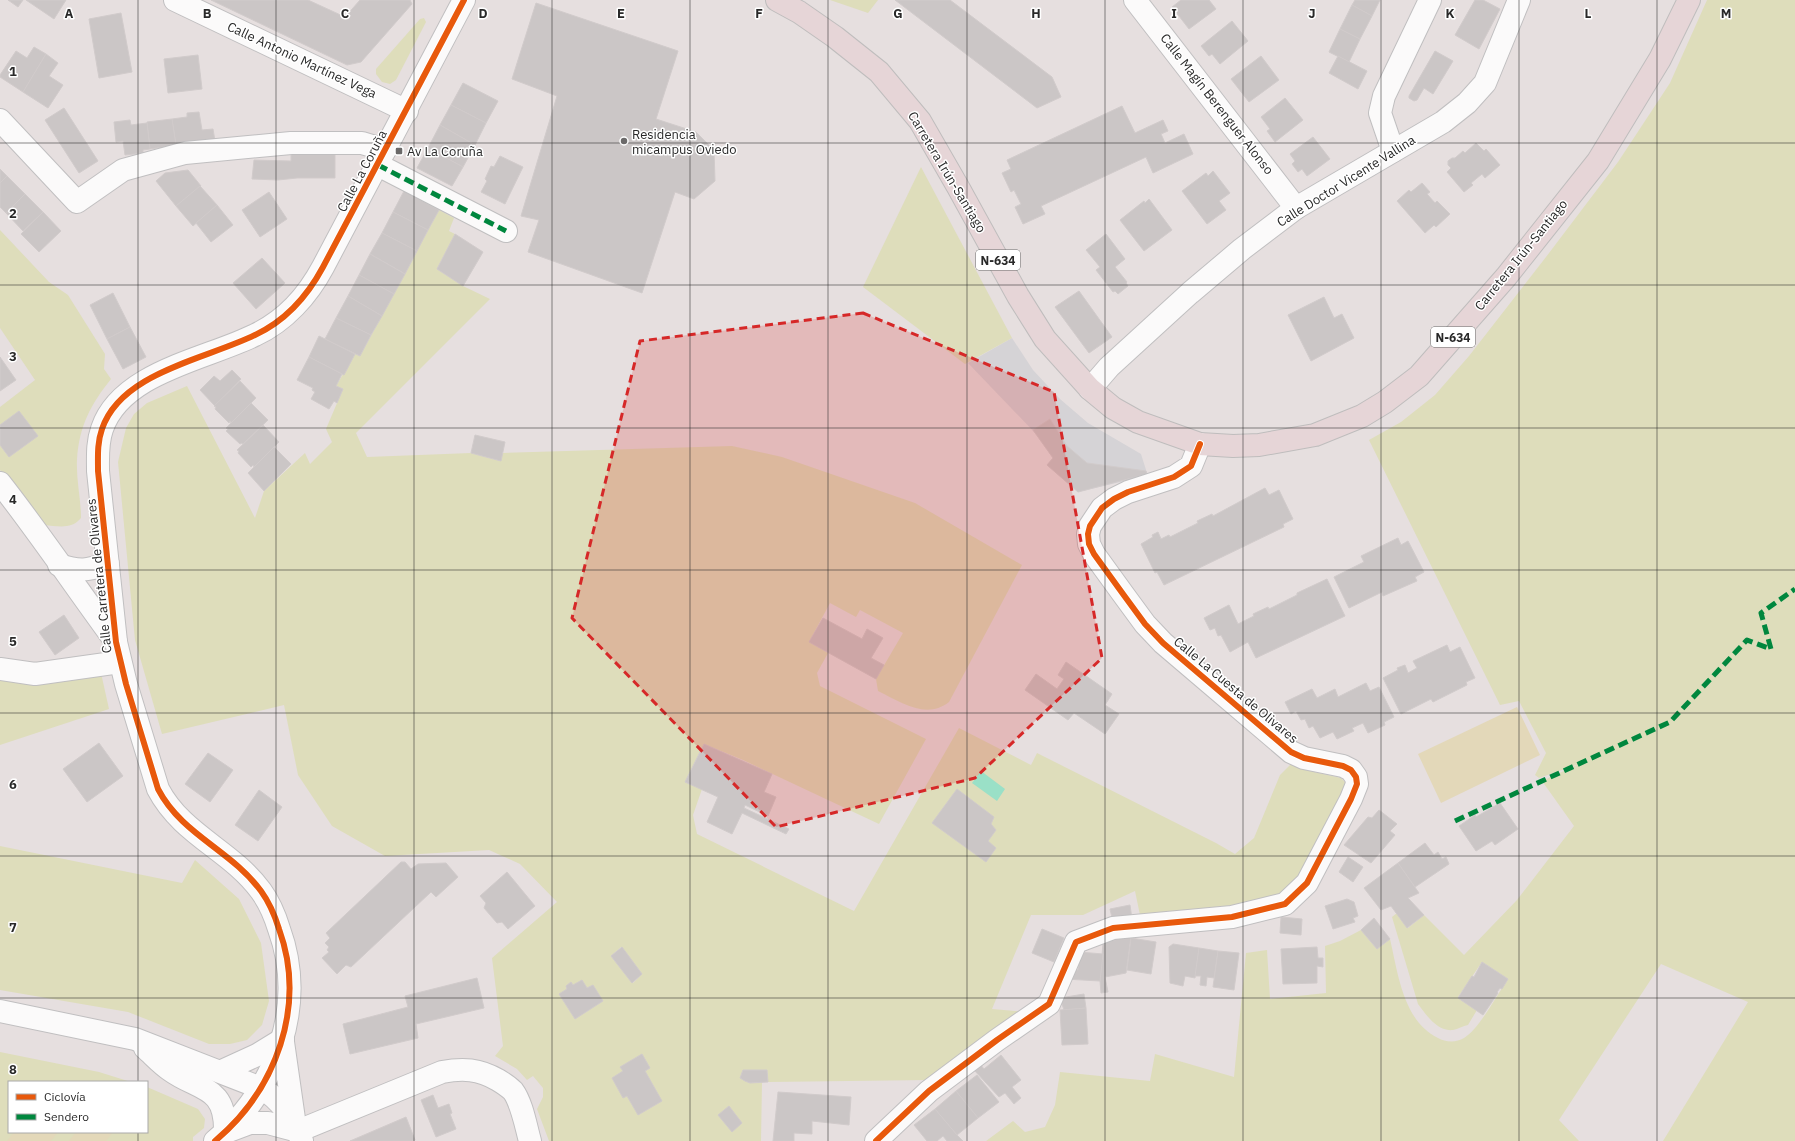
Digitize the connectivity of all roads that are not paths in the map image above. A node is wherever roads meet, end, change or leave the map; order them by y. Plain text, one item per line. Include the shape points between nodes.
1 (175, 0) edge
2 (464, 0) edge
3 (777, 0) edge
4 (1135, 0) edge
5 (1430, 0) edge
6 (1519, 0) edge
7 (1689, 0) edge
8 (407, 111) junction
9 (0, 120) edge
10 (1393, 151) junction
11 (382, 157) junction
12 (1296, 208) junction
13 (506, 231) dead end
14 (257, 335) joint
15 (1090, 390) junction
16 (1200, 444) junction
17 (0, 482) edge
18 (108, 564) junction
19 (59, 565) junction
20 (118, 652) junction
21 (0, 669) edge
22 (0, 1011) edge
23 (135, 1039) junction
24 (283, 1039) junction
25 (222, 1071) junction
26 (261, 1088) junction
27 (298, 1132) edge
28 (220, 1137) edge
29 (530, 1141) edge
30 (876, 1141) edge

1 - 8 street, Calle Antonio Martínez Vega
2 - 8 street, Calle La Coruña
3 - 15 highway, Carretera Irún-Santiago / N-634 via 835,37 879,72 920,121 1018,296 1045,339
4 - 12 street, Calle Magín Berenguer Alonso
5 - 10 street via 1384,96 1380,113
6 - 10 street, Calle Doctor Vicente Vallina via 1484,83 1467,103 1443,122
7 - 16 highway, Carretera Irún-Santiago / N-634 via 1660,59 1598,161 1506,277 1419,376 1362,416 1315,435 1259,445
8 - 11 street, Calle La Coruña
9 - 11 street via 77,202 123,170 185,153 291,143 362,143
10 - 12 street, Calle Doctor Vicente Vallina
11 - 13 street, Calle La Coruña
11 - 14 street, Calle La Coruña via 314,283 294,307
12 - 15 street, Calle Doctor Vicente Vallina via 1190,293 1109,368
14 - 18 street, Calle Carretera de Olivares via 160,374 133,388 109,415 102,428 97,454
15 - 16 highway, Carretera Irún-Santiago / N-634 via 1113,408 1138,422
16 - 30 street, Calle La Cuesta de Olivares via 1191,466 1174,477 1121,496 1102,508 1090,526 1089,544 1149,629 1163,643 1291,752 1304,758 1351,770 1357,784 1351,799 1307,883 1285,904 1232,917 1113,928 1076,942 1049,1004 929,1091
17 - 19 street via 41,535
18 - 19 street via 77,571
18 - 20 street, Calle Carretera de Olivares
19 - 20 street
20 - 21 street via 35,674
20 - 24 street, Calle Carretera de Olivares via 143,743 158,789 165,802 191,830 233,862 261,891 277,922 286,950 289,976 288,1017
22 - 23 street
23 - 25 street
23 - 28 street via 171,1071 216,1097 225,1120
24 - 25 street via 257,1055
24 - 26 street, Calle Carretera de Olivares
24 - 27 street
25 - 26 street
26 - 27 street via 284,1106
26 - 28 street, Calle Carretera de Olivares via 242,1114
27 - 28 street via 268,1123 250,1123
27 - 29 street via 442,1072 458,1069 481,1072 513,1091

